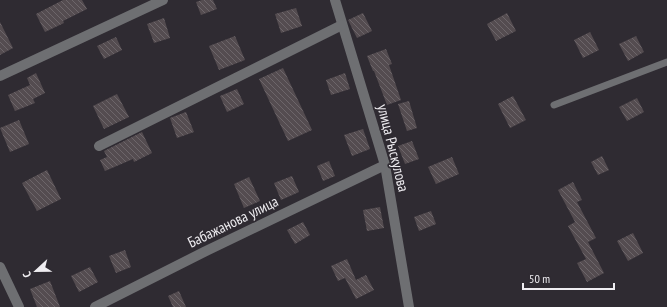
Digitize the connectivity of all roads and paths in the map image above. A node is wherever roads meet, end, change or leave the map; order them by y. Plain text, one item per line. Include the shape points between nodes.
1 (163, 0) edge
2 (335, 0) edge
3 (342, 24) junction
4 (667, 62) edge
5 (0, 76) edge
6 (554, 105) dead end
7 (99, 146) dead end
8 (385, 165) junction
9 (0, 267) edge
10 (19, 307) edge
11 (95, 307) edge
12 (409, 307) edge

1 - 5 street
2 - 3 street, улица Рыскулова
3 - 7 street
3 - 8 street, улица Рыскулова
4 - 6 lane
8 - 11 street, Бабажанова улица
8 - 12 street, улица Рыскулова
9 - 10 street

